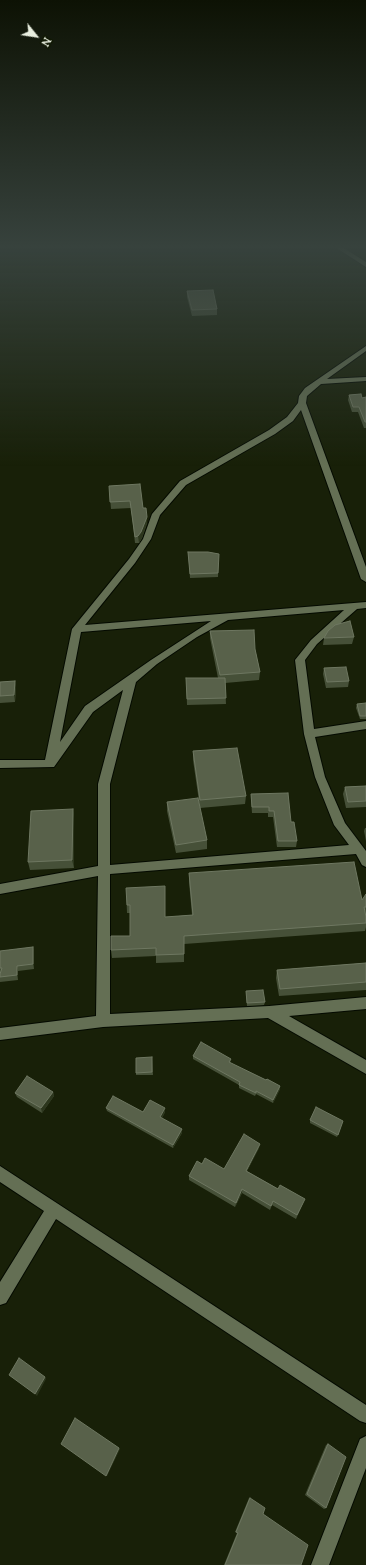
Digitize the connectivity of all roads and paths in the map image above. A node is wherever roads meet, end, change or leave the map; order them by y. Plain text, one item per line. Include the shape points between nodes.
1 (366, 348) edge
2 (366, 379) edge
3 (319, 382) junction
4 (302, 403) junction
5 (366, 578) edge
6 (366, 605) edge
7 (354, 606) junction
8 (227, 616) junction
9 (77, 629) junction
10 (131, 680) junction
11 (366, 726) edge
12 (309, 734) junction
13 (0, 764) edge
14 (50, 764) junction
15 (359, 849) junction
16 (366, 862) edge
17 (104, 870) junction
18 (0, 889) edge
19 (366, 1004) edge
20 (268, 1012) junction
21 (104, 1021) junction
22 (0, 1034) edge
23 (366, 1067) edge
24 (0, 1173) edge
25 (54, 1209) junction
26 (0, 1297) edge
27 (366, 1415) edge
28 (366, 1445) edge
29 (320, 1565) edge

1 - 3 street
2 - 3 street
3 - 4 street via 303,396
4 - 5 street
4 - 9 street via 290,419 272,432 183,483 172,494 156,514 147,539 132,561
6 - 7 street
7 - 8 street
7 - 12 street via 314,642 300,660
8 - 9 street
8 - 10 street via 194,635
9 - 14 street
10 - 14 street via 89,709
10 - 17 street via 104,784
11 - 12 street
12 - 15 street via 320,777 340,825
13 - 14 street
15 - 16 street
15 - 17 street
17 - 18 street
17 - 21 street
19 - 20 street
20 - 21 street
20 - 23 street
21 - 22 street
24 - 25 street
25 - 26 street
25 - 27 street
28 - 29 street

